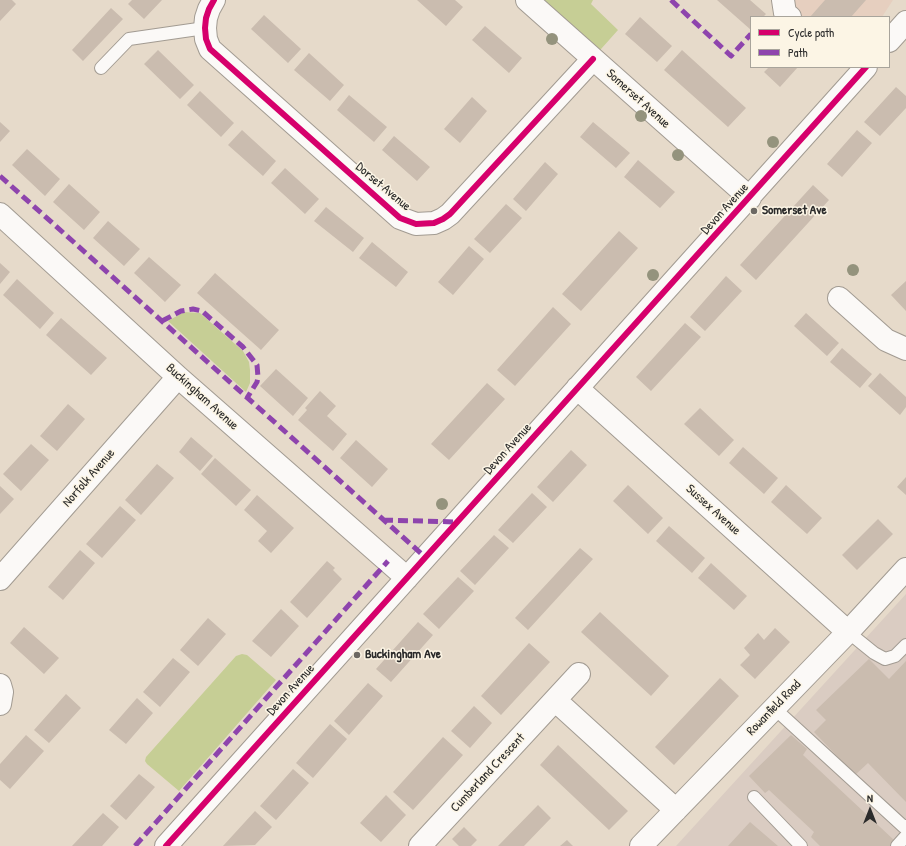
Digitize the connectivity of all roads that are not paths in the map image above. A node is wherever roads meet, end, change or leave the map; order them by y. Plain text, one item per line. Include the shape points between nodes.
1 (214, 0) edge
2 (783, 0) edge
3 (540, 4) edge
4 (789, 16) edge
5 (906, 22) edge
6 (205, 28) junction
7 (890, 40) edge
8 (593, 59) junction
9 (101, 68) dead end
10 (856, 71) edge
11 (750, 198) junction
12 (0, 214) edge
13 (839, 298) dead end
14 (906, 349) edge
15 (178, 376) junction
16 (578, 388) junction
17 (906, 570) edge
18 (407, 578) junction
19 (0, 579) edge
20 (848, 632) junction
21 (906, 644) edge
22 (579, 674) dead end
23 (0, 685) edge
24 (555, 700) junction
25 (0, 704) edge
26 (774, 708) junction
27 (754, 797) dead end
28 (676, 810) junction
29 (906, 826) edge
30 (906, 836) edge
31 (166, 846) edge
32 (420, 846) edge
33 (642, 846) edge
34 (801, 846) edge
35 (898, 846) edge

1 - 6 street, Dorset Avenue via 206,18
2 - 4 street via 785,13
3 - 8 street, Somerset Avenue
5 - 7 street
6 - 8 street, Dorset Avenue via 210,49 400,218 416,224 434,223 450,214
6 - 9 lane via 129,39
8 - 11 street, Somerset Avenue
10 - 11 street, Devon Avenue
11 - 16 street, Devon Avenue
12 - 15 street, Buckingham Avenue
13 - 14 street via 886,340
15 - 18 street, Buckingham Avenue
15 - 19 street, Norfolk Avenue
16 - 18 street, Devon Avenue
16 - 20 street, Sussex Avenue
17 - 20 street, Rowanfield Road
18 - 31 street, Devon Avenue
20 - 21 lane via 885,660 895,656
20 - 26 street, Rowanfield Road
22 - 24 street, Cumberland Crescent
23 - 25 street
24 - 28 street
24 - 32 street, Cumberland Crescent
26 - 28 street, Rowanfield Road
26 - 29 lane via 904,827
27 - 34 lane
28 - 33 street, Rowanfield Road
30 - 35 lane

